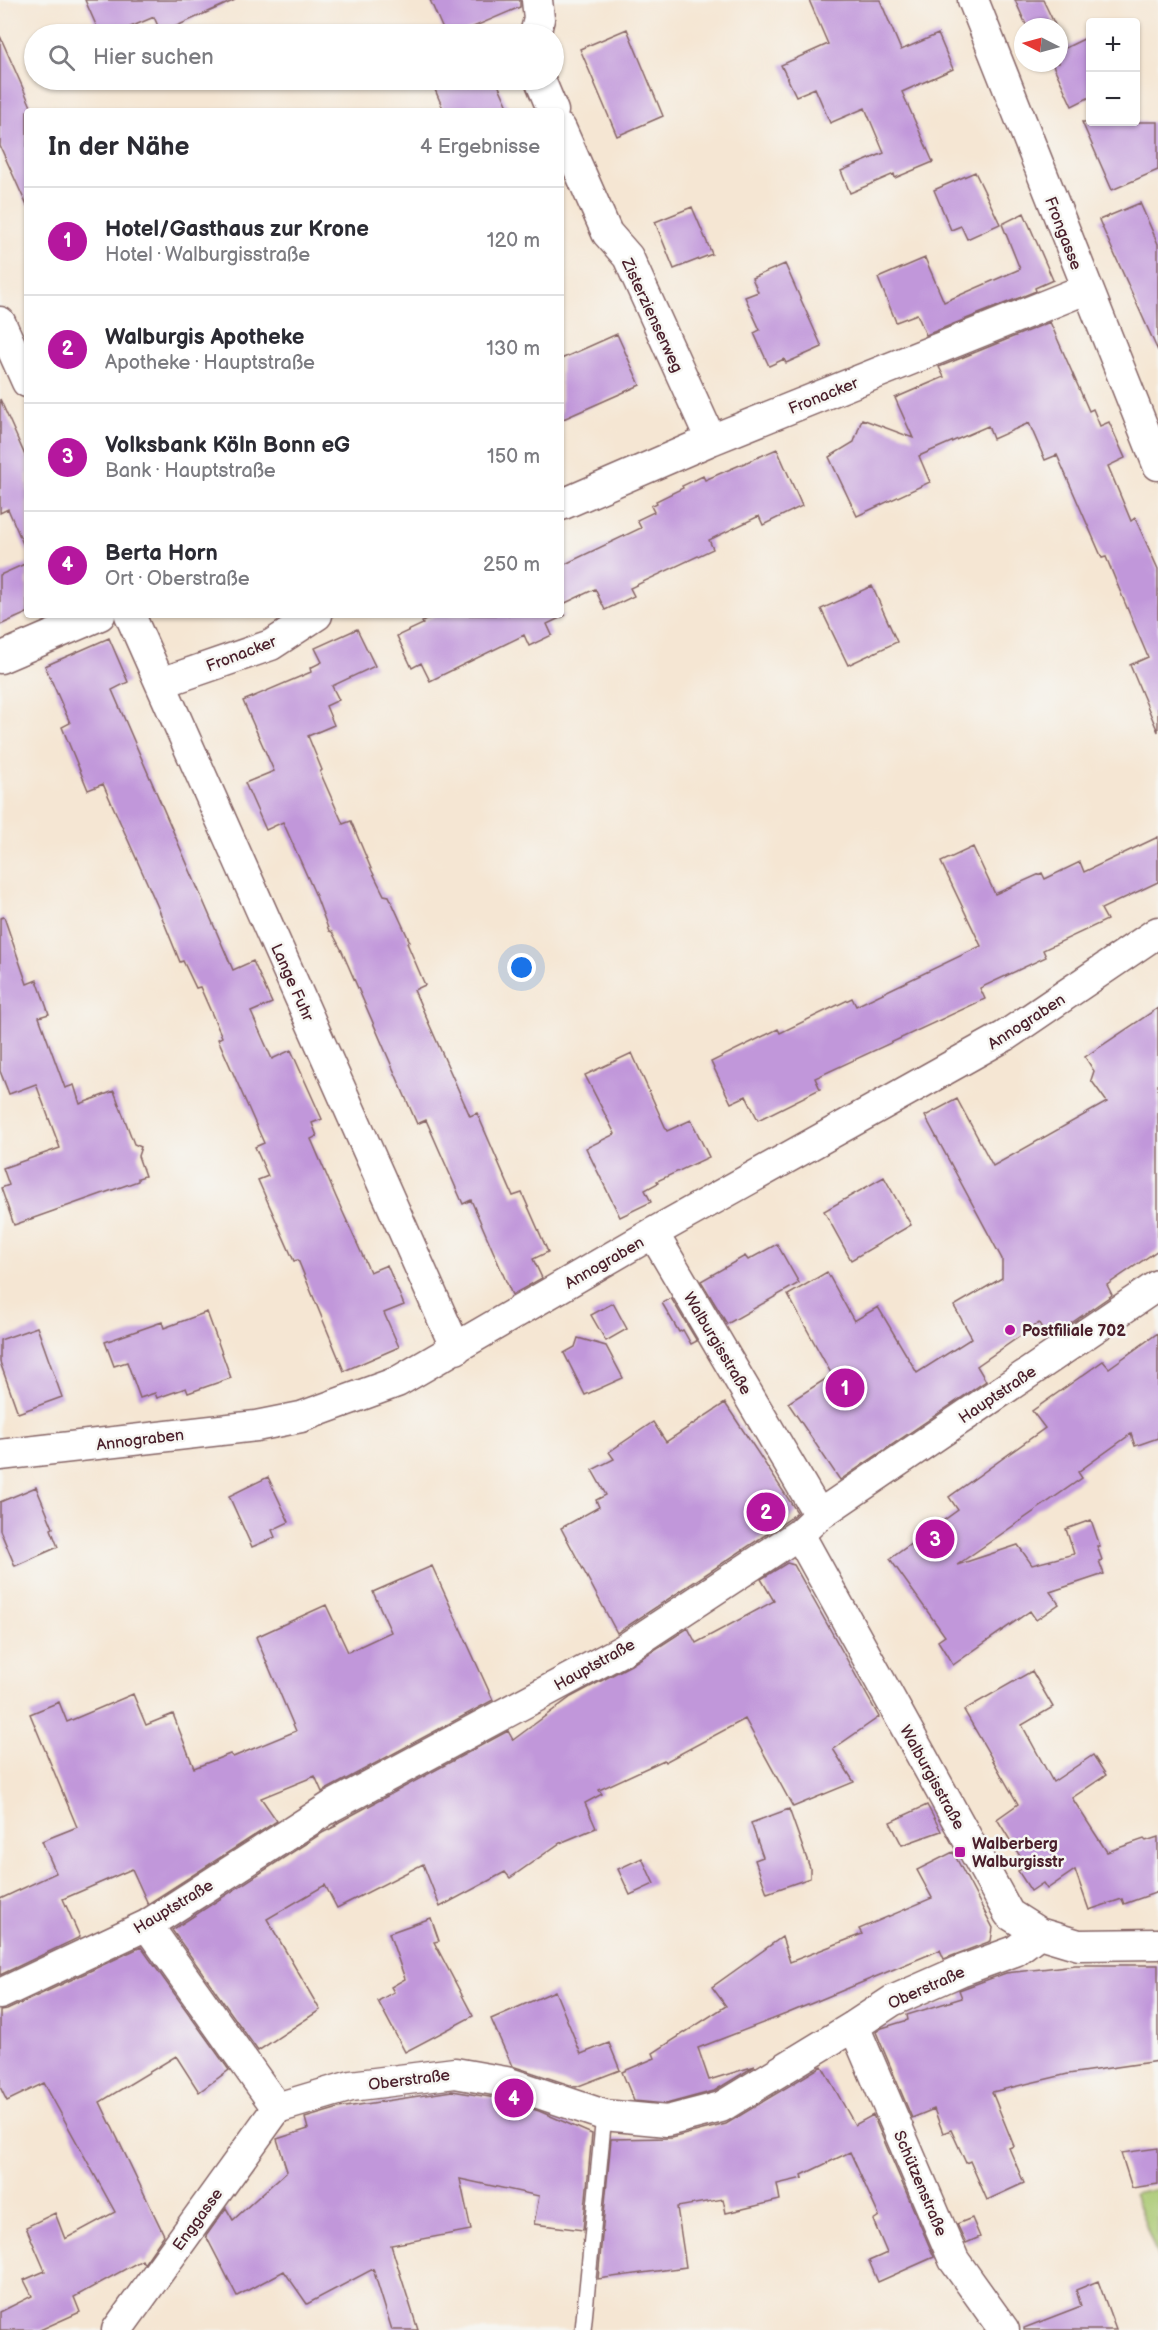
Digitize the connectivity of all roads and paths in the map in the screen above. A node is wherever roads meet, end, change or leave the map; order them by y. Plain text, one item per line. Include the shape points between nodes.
1 (537, 0) edge
2 (973, 0) edge
3 (537, 24) edge
4 (544, 90) edge
5 (552, 108) edge
6 (564, 136) edge
7 (1086, 289) junction
8 (0, 322) edge
9 (24, 375) edge
10 (711, 440) junction
11 (1158, 465) edge
12 (564, 504) edge
13 (93, 618) edge
14 (131, 618) edge
15 (313, 618) edge
16 (0, 658) edge
17 (161, 683) junction
18 (1158, 932) edge
19 (653, 1233) junction
20 (1158, 1285) edge
21 (456, 1349) junction
22 (0, 1455) edge
23 (809, 1525) junction
24 (147, 1925) junction
25 (1039, 1934) junction
26 (1158, 1944) edge
27 (0, 1994) edge
28 (854, 2026) junction
29 (277, 2108) junction
30 (604, 2115) junction
31 (117, 2330) edge
32 (583, 2330) edge
33 (1004, 2330) edge

1 - 3 street
2 - 7 street, Frongasse
4 - 5 street
6 - 10 street, Zisterzienserweg via 607,233 628,257
7 - 10 street, Fronacker
7 - 11 street, Frongasse
8 - 9 street
10 - 12 street, Fronacker
13 - 16 street
14 - 17 street, Lange Fuhr
15 - 17 street, Fronacker via 271,645
17 - 21 street, Lange Fuhr
18 - 19 street, Annograben via 1005,1036
19 - 21 street, Annograben
19 - 23 street, Walburgisstraße
20 - 23 street, Hauptstraße
21 - 22 street, Annograben via 397,1382 301,1418
23 - 24 street, Hauptstraße via 623,1650 332,1806
23 - 25 street, Walburgisstraße via 1009,1914
24 - 27 street, Hauptstraße
24 - 29 street
25 - 26 street, Walburgisstraße via 1079,1945
25 - 28 street, Oberstraße via 1015,1952 892,2001
28 - 30 street, Oberstraße via 721,2107 667,2121
28 - 33 street, Schützenstraße via 954,2260
29 - 30 street, Oberstraße via 351,2086 455,2073 506,2082
29 - 31 street, Enggasse
30 - 32 lane

